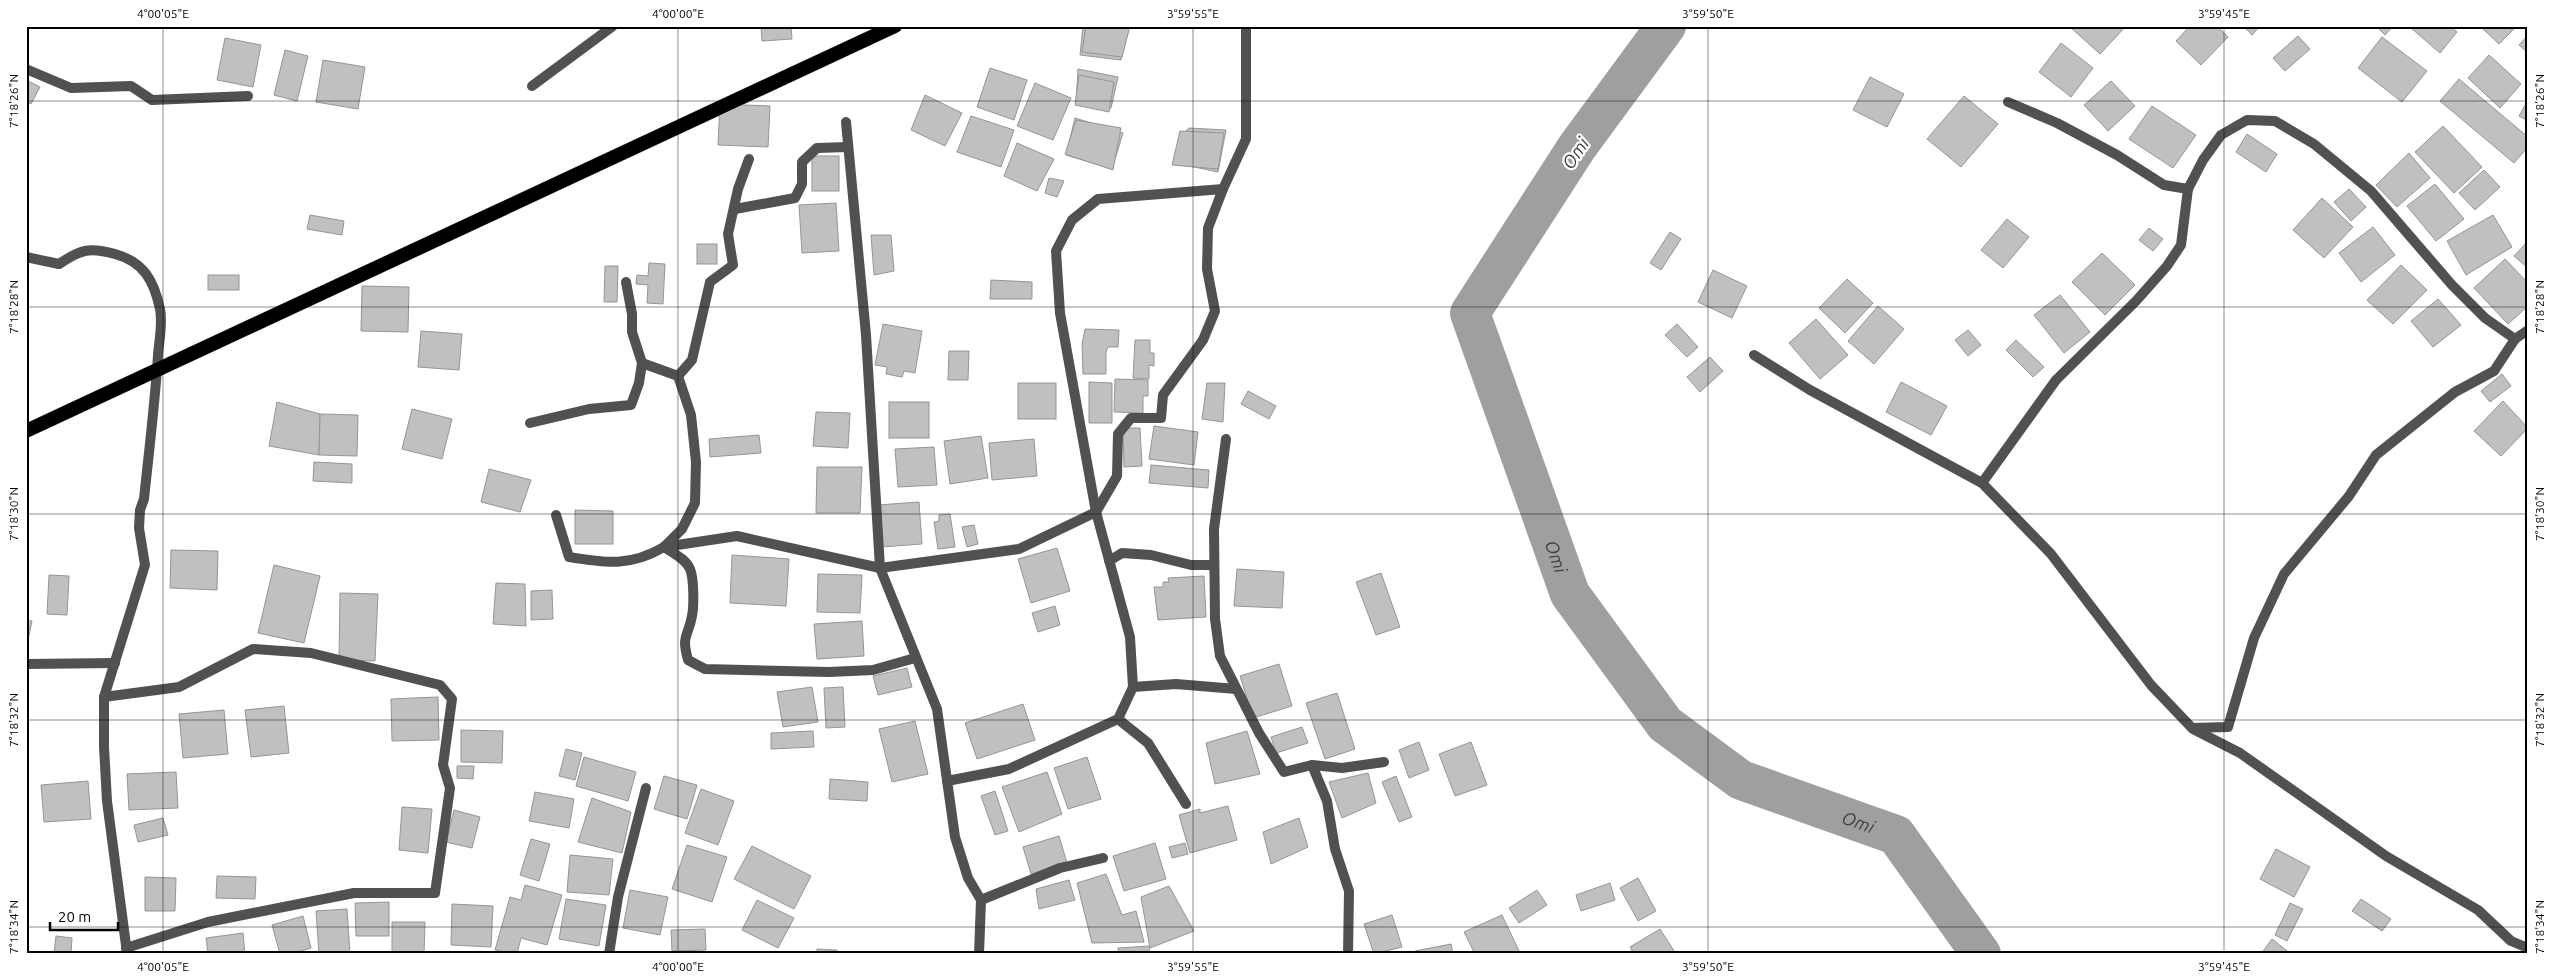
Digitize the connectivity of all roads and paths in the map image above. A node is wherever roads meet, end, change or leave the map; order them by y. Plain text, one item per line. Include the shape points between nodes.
1 (613, 26) edge
2 (895, 26) edge
3 (1246, 26) edge
4 (26, 69) edge
5 (532, 86) dead end
6 (248, 96) dead end
7 (2008, 102) dead end
8 (846, 122) dead end
9 (848, 147) junction
10 (749, 159) dead end
11 (1222, 189) junction
12 (2188, 189) junction
13 (736, 210) junction
14 (26, 257) edge
15 (626, 282) dead end
16 (2528, 330) edge
17 (2515, 339) junction
18 (1754, 355) dead end
19 (642, 363) junction
20 (678, 376) junction
21 (530, 423) dead end
22 (26, 431) edge
23 (1226, 439) dead end
24 (1982, 483) junction
25 (1096, 512) junction
26 (556, 515) dead end
27 (664, 547) junction
28 (1109, 561) junction
29 (1214, 565) junction
30 (880, 568) junction
31 (915, 658) junction
32 (115, 663) junction
33 (26, 664) edge
34 (1133, 686) junction
35 (1236, 689) junction
36 (104, 697) junction
37 (1118, 719) junction
38 (2192, 728) junction
39 (1384, 762) dead end
40 (1312, 764) junction
41 (947, 781) junction
42 (646, 788) dead end
43 (1186, 804) dead end
44 (1103, 858) dead end
45 (981, 900) junction
46 (2528, 948) edge
47 (126, 951) edge
48 (608, 954) edge
49 (979, 954) edge
50 (1348, 954) edge

1 - 5 street
2 - 22 highway
3 - 11 street via 1246,138
4 - 6 street via 71,88 131,86 152,100
7 - 12 street via 2057,123 2164,185
8 - 9 street
9 - 13 street via 817,148 802,162 802,184 795,198
9 - 30 street via 866,335
10 - 13 street via 738,189
11 - 25 street via 1208,228 1207,269 1215,310 1203,340 1163,395 1161,418 1131,418 1118,434 1117,476
11 - 25 street via 1098,199 1072,220 1056,252 1060,313
12 - 17 street via 2221,135 2247,120 2275,122 2314,144 2370,190 2485,318
12 - 24 street via 2181,245 2172,259 2136,301 2056,380
13 - 20 street via 728,234 733,265 710,282 692,360
14 - 32 street via 59,264 74,254 96,249 130,258 149,279 160,312 155,400 140,510 139,528 145,565
15 - 19 street via 632,332
16 - 17 street
17 - 38 street via 2494,371 2455,392 2376,455 2349,496 2284,574 2254,638 2228,727
18 - 24 street via 1810,390
19 - 20 street
19 - 21 street via 631,405 589,409
20 - 27 street via 691,415 696,462 695,503 682,529
23 - 29 street via 1215,520
24 - 38 street via 2051,554 2151,685
25 - 28 street
25 - 30 street via 1018,549
26 - 27 street via 569,557 621,563 648,556
27 - 30 street via 737,536
27 - 31 street via 681,558 691,570 694,598 684,645 688,660 705,669 873,670
28 - 29 street via 1122,553 1151,555 1191,565
28 - 34 street via 1130,638
29 - 35 street via 1215,619 1220,656
30 - 31 street
31 - 41 street via 936,709
32 - 33 street
32 - 36 street
34 - 35 street via 1176,684
34 - 37 street
35 - 40 street via 1284,772
36 - 47 street via 107,801
36 - 47 street via 180,687 253,649 311,653 440,685 452,699 443,765 450,788 435,893 354,893 208,922
37 - 41 street via 1009,769
37 - 43 street via 1148,743
38 - 46 street via 2240,753 2386,856 2478,910 2511,941
39 - 40 street via 1342,768
40 - 50 street via 1328,801 1335,849 1349,891
41 - 45 street via 955,837 968,878
42 - 48 street via 618,897
44 - 45 street via 1060,868
45 - 49 street

